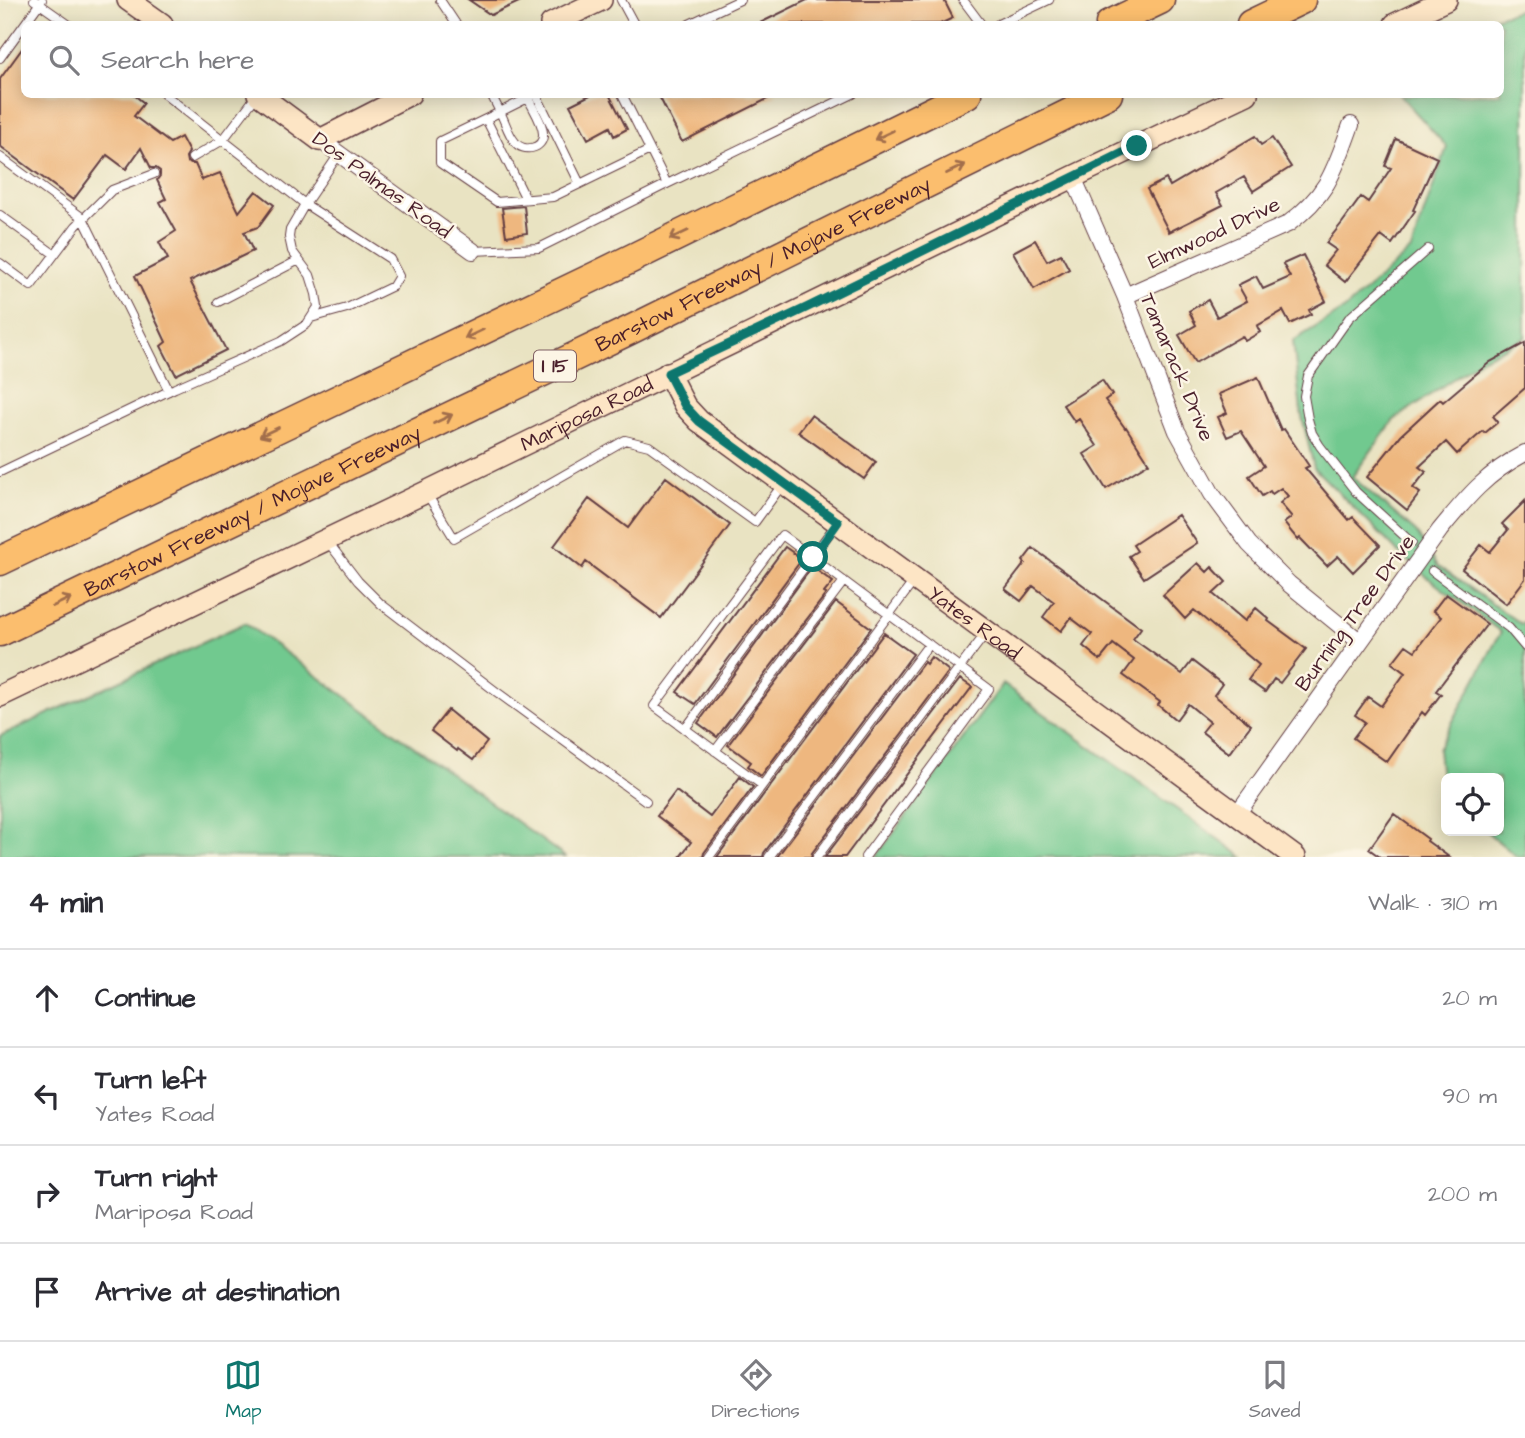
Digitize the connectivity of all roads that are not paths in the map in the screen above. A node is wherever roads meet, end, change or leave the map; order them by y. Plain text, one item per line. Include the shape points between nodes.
1 (128, 0) edge
2 (440, 0) edge
3 (601, 0) edge
4 (621, 0) edge
5 (740, 0) edge
6 (963, 0) edge
7 (1049, 0) edge
8 (1160, 0) edge
9 (1301, 0) edge
10 (1446, 0) edge
11 (39, 1) edge
12 (25, 21) edge
13 (64, 21) edge
14 (158, 21) edge
15 (454, 21) edge
16 (557, 21) edge
17 (632, 21) edge
18 (695, 21) edge
19 (979, 21) edge
20 (1004, 21) edge
21 (1116, 21) edge
22 (1257, 21) edge
23 (1401, 21) edge
24 (21, 27) edge
25 (0, 58) edge
26 (169, 98) edge
27 (255, 98) edge
28 (263, 98) edge
29 (403, 98) edge
30 (493, 98) edge
31 (529, 98) edge
32 (534, 98) edge
33 (534, 98) edge
34 (624, 98) edge
35 (845, 98) edge
36 (959, 98) edge
37 (1100, 98) edge
38 (1239, 98) edge
39 (500, 112) junction
40 (486, 119) junction
41 (1351, 125) dead end
42 (223, 140) junction
43 (320, 140) junction
44 (650, 150) junction
45 (339, 154) junction
46 (0, 157) edge
47 (192, 158) dead end
48 (154, 174) dead end
49 (1073, 177) junction
50 (580, 184) junction
51 (667, 184) junction
52 (526, 200) junction
53 (305, 204) junction
54 (0, 215) edge
55 (83, 218) junction
56 (1428, 249) dead end
57 (472, 251) joint
58 (54, 254) junction
59 (299, 260) junction
60 (0, 263) edge
61 (1125, 296) junction
62 (218, 302) dead end
63 (311, 318) junction
64 (668, 373) junction
65 (169, 391) junction
66 (1525, 453) edge
67 (0, 472) edge
68 (784, 483) junction
69 (426, 492) junction
70 (838, 522) junction
71 (327, 540) junction
72 (1412, 543) dead end
73 (813, 557) junction
74 (0, 561) edge
75 (1432, 571) dead end
76 (915, 578) junction
77 (844, 581) junction
78 (889, 614) junction
79 (988, 631) junction
80 (0, 632) edge
81 (1359, 641) junction
82 (929, 644) junction
83 (1525, 647) edge
84 (960, 667) junction
85 (0, 696) edge
86 (685, 729) junction
87 (715, 751) junction
88 (762, 785) junction
89 (646, 801) dead end
90 (1237, 814) junction
91 (709, 857) edge
92 (769, 857) edge
93 (817, 857) edge
94 (865, 857) edge
95 (1295, 857) edge

1 - 14 main road
2 - 15 lane
3 - 16 main road
4 - 17 lane
5 - 18 lane
6 - 19 lane
7 - 20 lane
8 - 21 highway
9 - 22 highway
10 - 23 main road
11 - 12 lane
11 - 13 lane
24 - 25 lane
26 - 42 lane
27 - 42 lane
28 - 43 main road, Dos Palmas Road
29 - 43 main road
30 - 39 lane
31 - 39 lane
32 - 39 lane via 544,131 536,147 521,148
33 - 50 lane
34 - 44 lane
35 - 51 lane
36 -> 74 highway
80 -> 37 highway, Barstow Freeway / Mojave Freeway / I 15
38 - 49 main road, Mariposa Road
39 - 40 lane
40 - 52 lane
40 - 52 lane via 440,141 440,163 497,202
41 - 61 street, Elmwood Drive via 1333,175 1318,198 1289,224
42 - 47 lane
42 - 53 lane
43 - 45 street, Dos Palmas Road
44 - 50 lane
44 - 51 lane
45 - 53 lane
45 - 57 street, Dos Palmas Road
46 - 55 lane
48 - 55 lane via 113,190
49 - 61 street, Tamarack Drive
49 - 64 main road, Mariposa Road
50 - 52 lane via 553,197
51 - 57 lane via 539,248
53 - 59 lane via 289,237
53 - 63 lane via 390,259 399,276 393,286
54 - 58 lane
55 - 58 lane
55 - 65 lane
56 - 72 lane via 1349,318 1304,386 1312,433 1320,446 1356,492
58 - 60 lane via 31,286
59 - 62 lane
59 - 63 lane via 316,294 318,307
61 - 81 street, Tamarack Drive via 1177,430 1212,494 1249,544 1289,584
63 - 65 lane via 281,341
64 - 68 main road, Yates Road via 685,406 699,421
64 - 69 main road, Mariposa Road
65 - 67 lane
66 - 81 street, Burning Tree Drive via 1504,464 1462,503
68 - 69 lane via 755,522 649,446 625,440 454,538
68 - 70 main road, Yates Road
69 - 71 main road, Mariposa Road
70 - 73 lane
70 - 76 main road, Yates Road
71 - 85 main road, Mariposa Road
71 - 89 lane via 381,604
73 - 77 lane
73 - 86 lane
73 - 86 lane via 782,535 654,706
75 - 83 lane via 1509,628
76 - 78 lane
76 - 79 main road, Yates Road
77 - 78 lane
77 - 87 lane
78 - 82 lane
78 - 88 lane
79 - 84 lane
79 - 90 main road, Yates Road
81 - 90 street, Burning Tree Drive
82 - 84 lane
82 - 92 lane
84 - 93 lane
84 - 94 lane via 989,689
86 - 87 lane
87 - 88 lane
88 - 91 lane
90 - 95 main road, Yates Road

